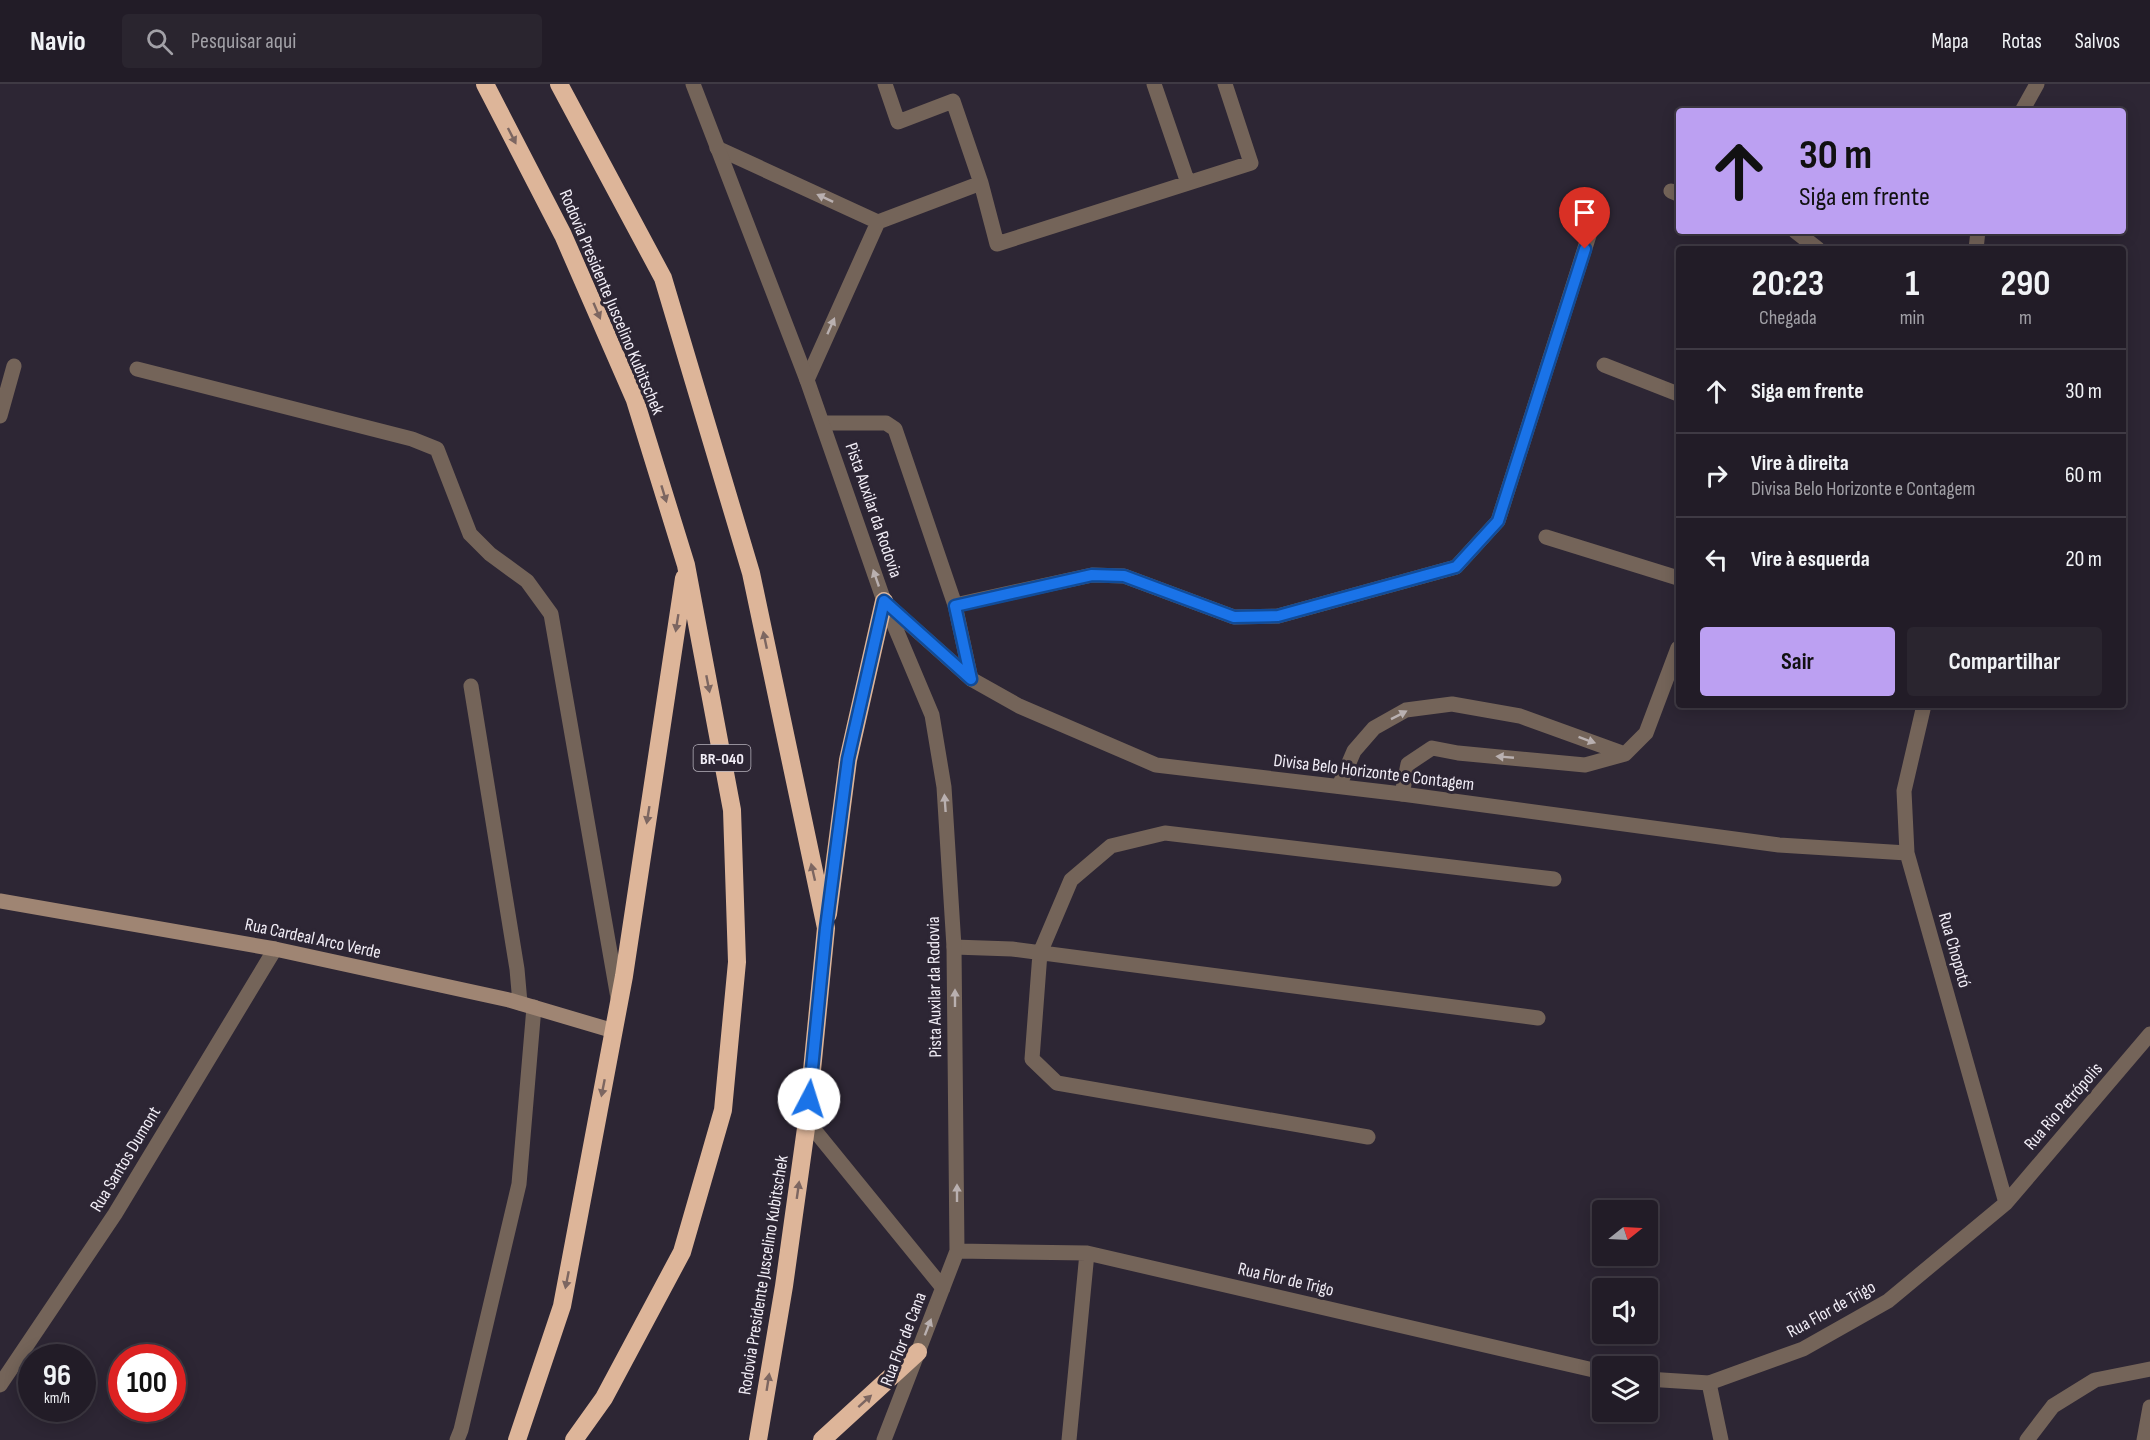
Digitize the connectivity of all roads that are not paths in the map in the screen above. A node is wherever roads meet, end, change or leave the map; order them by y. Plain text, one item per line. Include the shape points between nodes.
1 (485, 84) edge
2 (560, 84) edge
3 (693, 84) edge
4 (885, 84) edge
5 (1154, 84) edge
6 (1225, 84) edge
7 (2037, 84) edge
8 (2024, 108) edge
9 (717, 148) junction
10 (981, 183) junction
11 (1188, 183) junction
12 (878, 222) junction
13 (1592, 226) dead end
14 (1799, 234) edge
15 (1814, 246) edge
16 (1604, 365) dead end
17 (14, 366) dead end
18 (137, 369) dead end
19 (807, 380) junction
20 (1676, 393) edge
21 (0, 416) edge
22 (823, 423) junction
23 (1546, 537) dead end
24 (686, 565) junction
25 (1676, 577) edge
26 (884, 601) junction
27 (955, 606) junction
28 (1676, 653) edge
29 (971, 679) junction
30 (471, 686) dead end
31 (1923, 708) edge
32 (1625, 754) junction
33 (1339, 786) junction
34 (1402, 794) junction
35 (1907, 853) junction
36 (1554, 879) dead end
37 (0, 901) edge
38 (826, 928) junction
39 (954, 947) junction
40 (275, 949) junction
41 (1040, 953) junction
42 (619, 1004) junction
43 (526, 1006) junction
44 (1538, 1018) dead end
45 (614, 1031) junction
46 (2150, 1034) edge
47 (807, 1121) junction
48 (1368, 1137) dead end
49 (2006, 1203) junction
50 (957, 1251) junction
51 (1087, 1253) junction
52 (943, 1288) junction
53 (918, 1352) junction
54 (2150, 1369) edge
55 (1592, 1370) edge
56 (1658, 1380) edge
57 (1709, 1383) junction
58 (0, 1385) edge
59 (2150, 1407) edge
60 (457, 1440) edge
61 (517, 1440) edge
62 (574, 1440) edge
63 (758, 1440) edge
64 (822, 1440) edge
65 (884, 1440) edge
66 (1069, 1440) edge
67 (1721, 1440) edge
68 (2027, 1440) edge
69 (2144, 1440) edge

1 -> 24 highway, Rodovia Presidente Juscelino Kubitschek / BR-040 via 563,235 635,400
38 -> 2 highway, Rodovia Presidente Juscelino Kubitschek via 751,573 663,279
3 - 9 street, Pista Auxilar da Rodovia
4 - 10 street via 898,122 953,101
5 - 11 street
6 - 11 street via 1251,164
7 - 8 street
12 -> 9 street
9 - 19 street, Pista Auxilar da Rodovia
10 - 11 street via 997,244
10 - 12 street
19 -> 12 street
13 - 27 street via 1498,521 1456,567 1278,616 1234,617 1124,576 1092,575
14 - 15 street
16 - 20 street
17 - 21 street
18 - 42 street via 412,439 437,449 470,534 527,581 551,614
19 - 22 street, Pista Auxilar da Rodovia
26 -> 22 street, Pista Auxilar da Rodovia
22 - 27 street via 886,423 895,429
23 - 25 street
24 -> 42 highway
24 -> 62 highway, Rodovia Presidente Juscelino Kubitschek / BR-040 via 732,810 737,962 723,1110 682,1252 604,1398
26 - 29 street, Divisa Belo Horizonte e Contagem
26 - 38 highway via 848,759
39 -> 26 street, Pista Auxilar da Rodovia via 944,787 932,715
27 - 29 street
28 - 32 street via 1646,733
29 - 33 street, Divisa Belo Horizonte e Contagem via 1019,706 1156,765
30 - 43 street
31 - 35 street, Rua Chopotó via 1904,791
33 -> 32 street via 1353,751 1374,728 1406,710 1452,704 1520,716
32 -> 34 street via 1585,765 1432,748 1408,764
33 - 34 street, Divisa Belo Horizonte e Contagem
34 - 35 street, Divisa Belo Horizonte e Contagem via 1779,845
35 - 49 street, Rua Chopotó
36 - 41 street via 1165,833 1111,846 1071,880
37 - 40 street, Rua Cardeal Arco Verde
38 - 47 highway, Rodovia Presidente Juscelino Kubitschek
39 - 41 street
50 -> 39 street, Pista Auxilar da Rodovia
40 - 43 street, Rua Cardeal Arco Verde
40 - 58 street, Rua Santos Dumont via 115,1214
41 - 44 street
41 - 48 street via 1032,1059 1057,1083
42 - 45 highway
43 - 45 street, Rua Cardeal Arco Verde
43 - 60 street via 519,1184
45 -> 61 highway via 562,1306
46 - 49 street, Rua Rio Petrópolis
47 - 52 street
63 -> 47 highway, Rodovia Presidente Juscelino Kubitschek
49 - 57 street, Rua Flor de Trigo via 1888,1301 1803,1349
50 - 51 street, Rua Flor de Trigo
50 - 52 street, Rua Flor de Cana
51 - 55 street, Rua Flor de Trigo
51 - 66 street
53 -> 52 street, Rua Flor de Cana
64 -> 53 highway
53 - 65 street, Rua Flor de Cana
54 - 68 street via 2095,1380 2053,1407
56 - 57 street, Rua Flor de Trigo
57 - 67 street
59 - 69 street

